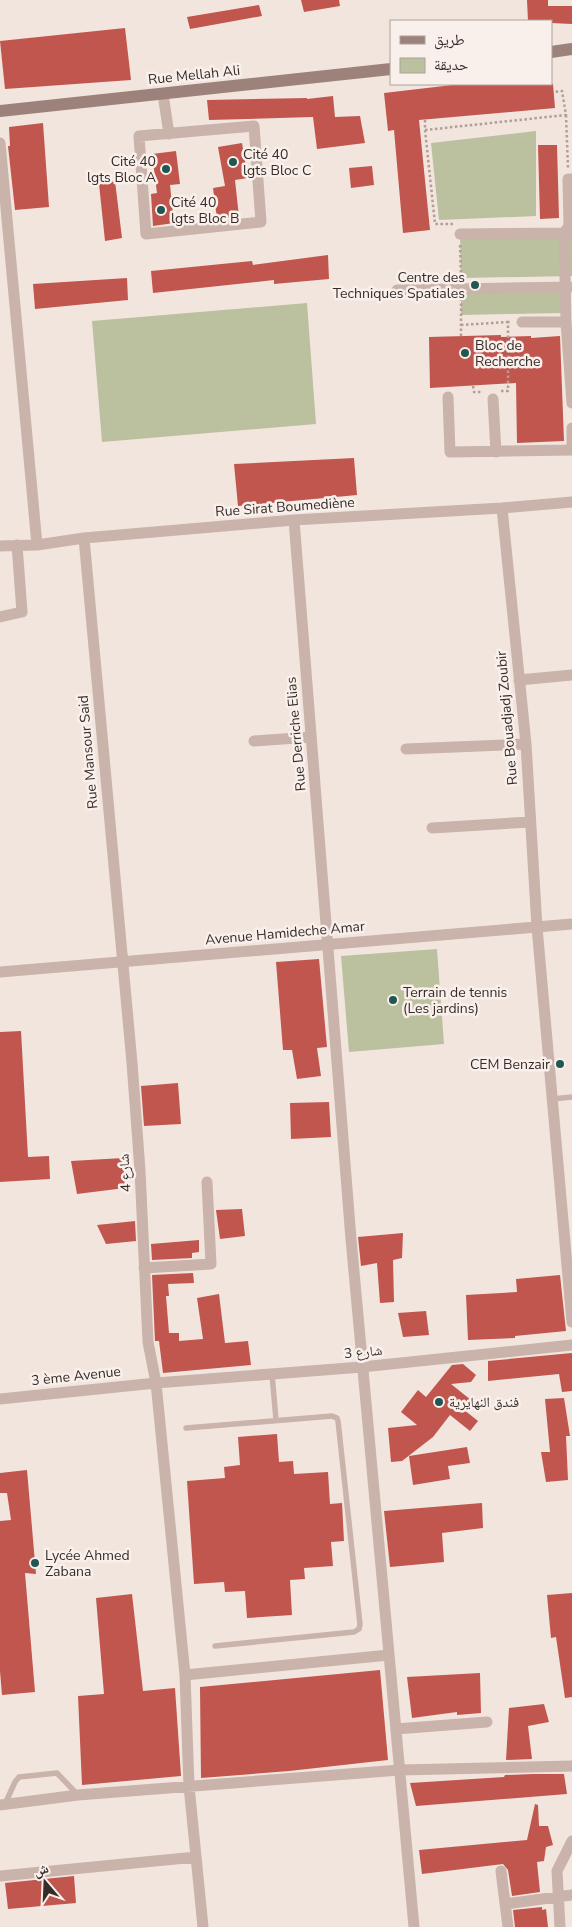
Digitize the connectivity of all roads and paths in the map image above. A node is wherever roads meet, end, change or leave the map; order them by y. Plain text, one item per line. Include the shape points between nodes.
1 (572, 49) edge
2 (552, 52) edge
3 (390, 69) edge
4 (554, 92) dead end
5 (163, 94) junction
6 (0, 111) edge
7 (566, 115) junction
8 (426, 120) dead end
9 (425, 130) junction
10 (169, 134) junction
11 (0, 143) edge
12 (570, 179) edge
13 (568, 233) edge
14 (460, 234) junction
15 (568, 287) edge
16 (461, 288) junction
17 (397, 290) dead end
18 (508, 322) junction
19 (522, 322) joint
20 (566, 322) junction
21 (461, 325) junction
22 (461, 336) dead end
23 (473, 386) dead end
24 (494, 394) junction
25 (448, 397) dead end
26 (572, 403) edge
27 (572, 428) edge
28 (496, 452) junction
29 (572, 502) edge
30 (502, 508) junction
31 (294, 520) junction
32 (84, 538) junction
33 (36, 544) junction
34 (17, 545) junction
35 (0, 546) edge
36 (0, 617) edge
37 (572, 675) edge
38 (518, 680) junction
39 (311, 737) junction
40 (254, 741) dead end
41 (526, 744) junction
42 (406, 749) dead end
43 (530, 822) junction
44 (432, 828) dead end
45 (572, 924) edge
46 (537, 927) junction
47 (328, 945) junction
48 (124, 962) junction
49 (0, 972) edge
50 (572, 1097) edge
51 (552, 1099) junction
52 (207, 1182) dead end
53 (144, 1268) junction
54 (572, 1322) edge
55 (572, 1344) edge
56 (362, 1367) junction
57 (272, 1374) junction
58 (156, 1383) junction
59 (0, 1400) edge
60 (276, 1420) junction
61 (186, 1428) dead end
62 (216, 1646) dead end
63 (389, 1655) junction
64 (184, 1675) junction
65 (487, 1722) dead end
66 (396, 1728) junction
67 (572, 1766) edge
68 (400, 1770) junction
69 (189, 1786) junction
70 (78, 1795) junction
71 (3, 1804) edge
72 (572, 1841) edge
73 (196, 1857) junction
74 (501, 1871) dead end
75 (0, 1876) edge
76 (572, 1895) edge
77 (559, 1897) junction
78 (505, 1904) junction
79 (203, 1927) edge
80 (414, 1927) edge
81 (508, 1927) edge
82 (560, 1927) edge

1 - 2 main road
3 - 5 main road, Rue Mellah Ali
4 - 7 path via 562,91
5 - 6 main road, Rue Mellah Ali
5 - 10 street
7 - 9 path
7 - 12 path
8 - 9 path
9 - 14 path via 435,224 458,224
10 - 10 street via 254,126 261,222 146,234 139,136
11 - 33 street
12 - 13 street
13 - 14 street
13 - 15 street
14 - 16 path
15 - 16 street
15 - 20 street
16 - 17 street
16 - 21 path
18 - 19 path
18 - 21 path
18 - 24 path via 508,391
19 - 20 street
20 - 26 street
21 - 22 path
23 - 24 path via 474,392
24 - 28 street
25 - 28 street via 450,452
27 - 28 street via 572,450
29 - 30 street, Rue Sirat Boumediène
30 - 31 street, Rue Sirat Boumediène
30 - 38 street, Rue Bouadjadj Zoubir
31 - 32 street, Rue Sirat Boumediène
31 - 39 street, Rue Derriche Elias
32 - 33 street, Rue Sirat Boumediène
32 - 48 street, Rue Mansour Said
33 - 34 street, Rue Sirat Boumediène
34 - 35 street, Rue Sirat Boumediène
34 - 36 street via 22,612
37 - 38 street
38 - 41 street, Rue Bouadjadj Zoubir
39 - 40 street
39 - 47 street, Rue Derriche Elias
41 - 42 street
41 - 43 street, Rue Bouadjadj Zoubir
43 - 44 street
43 - 46 street, Rue Bouadjadj Zoubir
45 - 46 street, Avenue Hamideche Amar
46 - 47 street, Avenue Hamideche Amar
46 - 51 street, Rue Bouadjadj Zoubir
47 - 48 street, Avenue Hamideche Amar
47 - 56 street, Rue Derriche Elias
48 - 49 street, Avenue Hamideche Amar
48 - 53 street, شارع 4
50 - 51 lane
51 - 54 street, Rue Bouadjadj Zoubir
52 - 53 street via 211,1264
53 - 58 street, شارع 4 via 148,1342
55 - 56 street, شارع 3
56 - 57 street, شارع 3
56 - 63 street, Rue Derriche Elias
57 - 58 street, شارع 3
57 - 60 lane
58 - 59 street, 3 ème Avenue
58 - 64 street, شارع 4
60 - 61 lane
60 - 62 lane via 336,1418 359,1629
63 - 64 street
63 - 66 street, Rue Derriche Elias
64 - 69 street, شارع 4
65 - 66 street
66 - 68 street, Rue Derriche Elias
67 - 68 street
68 - 69 street
68 - 80 street, Rue Derriche Elias
69 - 70 street
69 - 73 street, شارع 4
70 - 71 street
70 - 71 lane via 54,1772 19,1777
72 - 77 street via 558,1871
73 - 75 street
73 - 79 street, شارع 4
74 - 78 street
76 - 77 street
77 - 78 street
77 - 82 street
78 - 81 street

